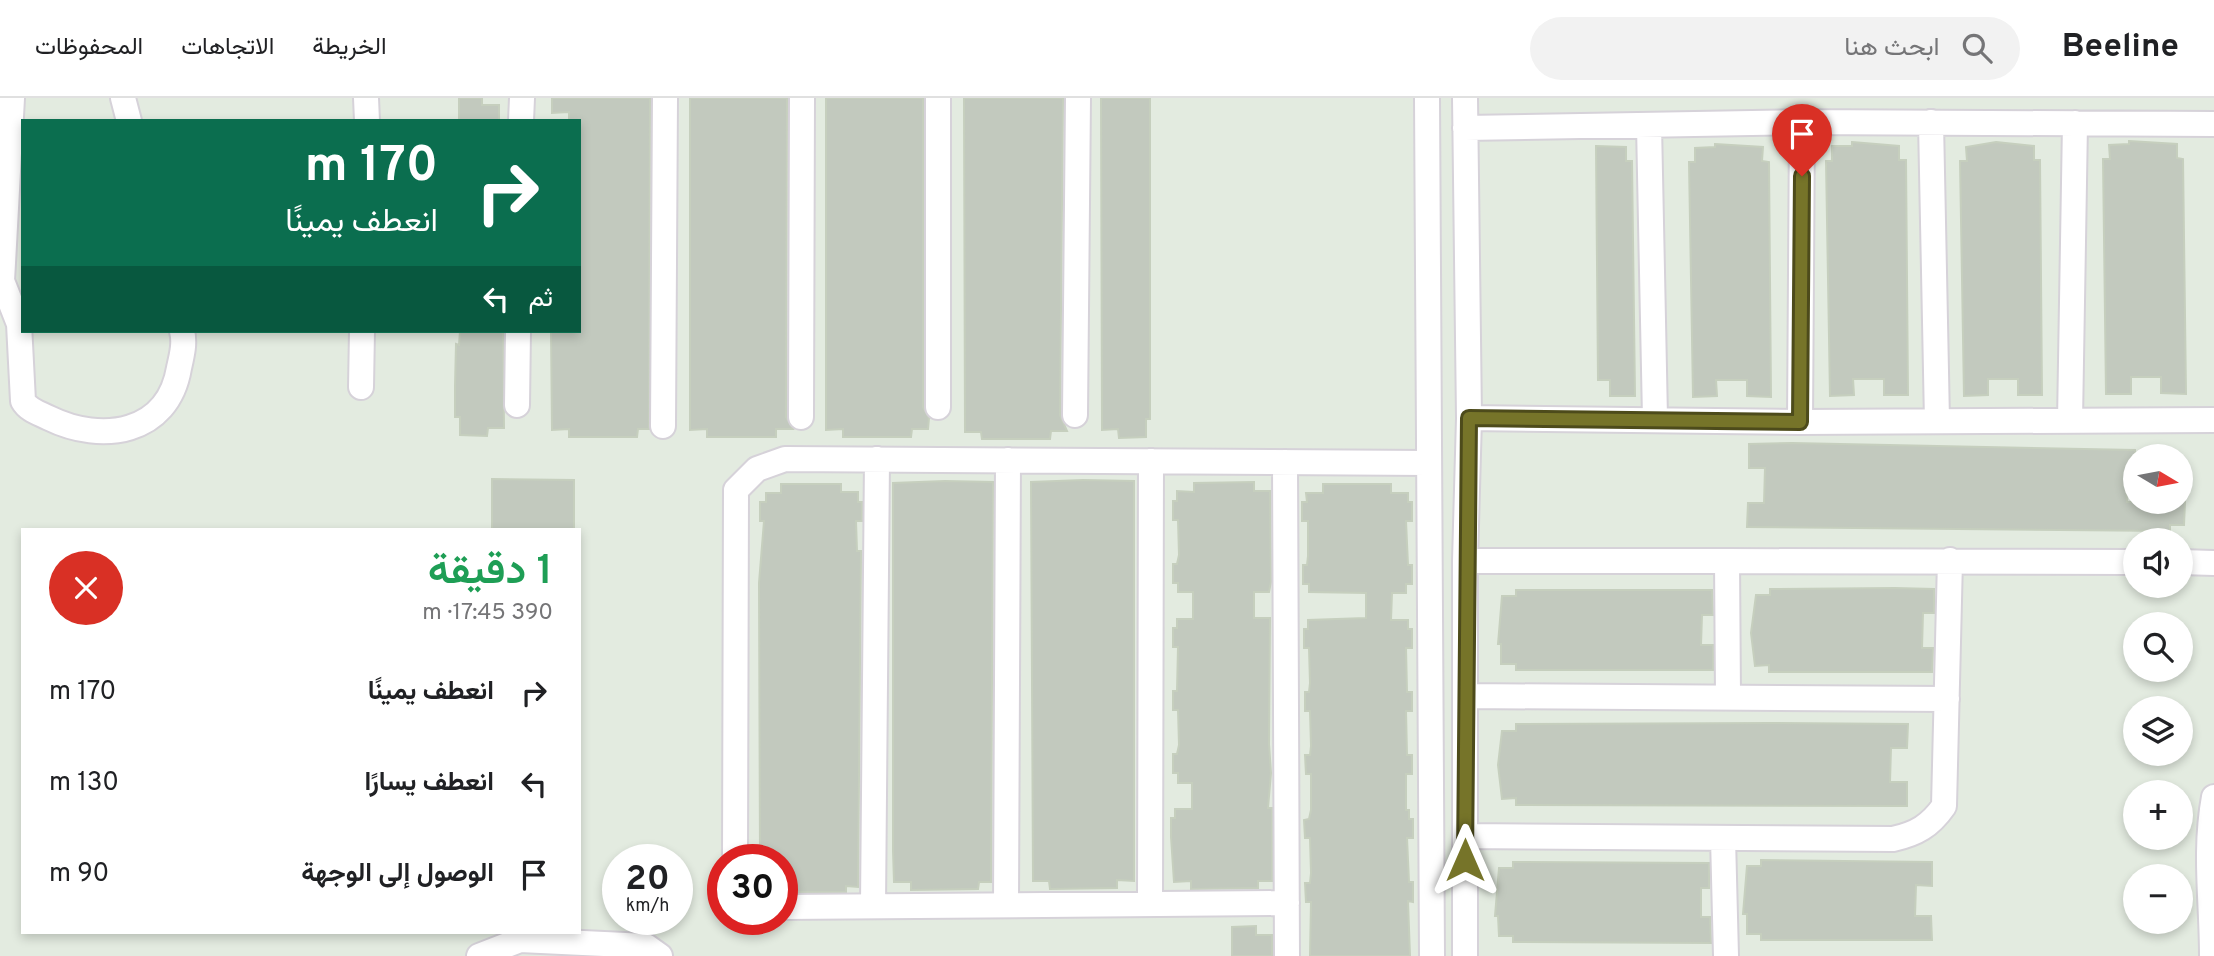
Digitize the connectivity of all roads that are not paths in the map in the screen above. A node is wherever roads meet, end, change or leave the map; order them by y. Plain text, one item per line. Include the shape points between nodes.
1 (12, 98) edge
2 (123, 98) edge
3 (366, 98) edge
4 (522, 98) edge
5 (665, 98) edge
6 (802, 98) edge
7 (938, 98) edge
8 (1078, 98) edge
9 (1427, 98) edge
10 (1465, 98) edge
11 (129, 119) edge
12 (367, 119) edge
13 (521, 119) edge
14 (1802, 121) junction
15 (1931, 122) junction
16 (2075, 123) junction
17 (2214, 124) edge
18 (1650, 125) junction
19 (1465, 128) junction
20 (1, 280) edge
21 (182, 333) edge
22 (362, 333) edge
23 (519, 333) edge
24 (361, 387) dead end
25 (517, 405) dead end
26 (938, 407) dead end
27 (1075, 415) dead end
28 (800, 417) dead end
29 (1469, 418) junction
30 (1655, 418) junction
31 (1937, 421) junction
32 (2070, 421) junction
33 (2214, 421) edge
34 (1800, 422) junction
35 (663, 426) dead end
36 (877, 459) junction
37 (1008, 460) junction
38 (1151, 461) junction
39 (1284, 462) junction
40 (1428, 463) junction
41 (1950, 560) junction
42 (1465, 561) junction
43 (1727, 561) junction
44 (2123, 562) edge
45 (2193, 562) edge
46 (2214, 563) edge
47 (1465, 696) junction
48 (1728, 696) junction
49 (1947, 699) junction
50 (2214, 797) edge
51 (1465, 836) junction
52 (1723, 838) junction
53 (735, 844) edge
54 (1287, 903) junction
55 (1150, 904) junction
56 (1006, 905) junction
57 (873, 906) junction
58 (798, 907) edge
59 (479, 956) edge
60 (660, 956) edge
61 (1287, 956) edge
62 (1432, 956) edge
63 (1465, 956) edge
64 (1726, 956) edge
65 (2212, 956) edge

1 - 20 street
2 - 11 street
3 - 12 street
4 - 13 street
5 - 35 street
6 - 28 street
7 - 26 street
8 - 27 street
9 - 40 street
10 - 19 street
14 - 15 street
14 - 18 street
14 - 34 street
15 - 16 street
15 - 31 street
16 - 17 street
16 - 32 street
18 - 19 street
18 - 30 street
19 - 29 street
20 - 21 street via 19,324 23,401 65,426 116,432 156,416 177,382
22 - 24 street
23 - 25 street
29 - 30 street
29 - 42 street
30 - 34 street
31 - 32 street
31 - 34 street
32 - 33 street
36 - 37 street
36 - 53 street via 785,459 757,469 736,490
36 - 57 street
37 - 38 street
37 - 56 street
38 - 39 street
38 - 55 street
39 - 40 street
39 - 54 street
40 - 62 street
41 - 43 street
41 - 44 street
41 - 49 street
42 - 43 street
42 - 47 street
43 - 48 street
45 - 46 street
47 - 48 street
47 - 51 street
48 - 49 street
49 - 52 street via 1944,806 1932,823 1893,839
50 - 65 street via 2207,868
51 - 52 street
51 - 63 street
52 - 64 street
54 - 55 street
54 - 61 street
55 - 56 street
56 - 57 street
57 - 58 street
59 - 60 street via 520,940 646,946

